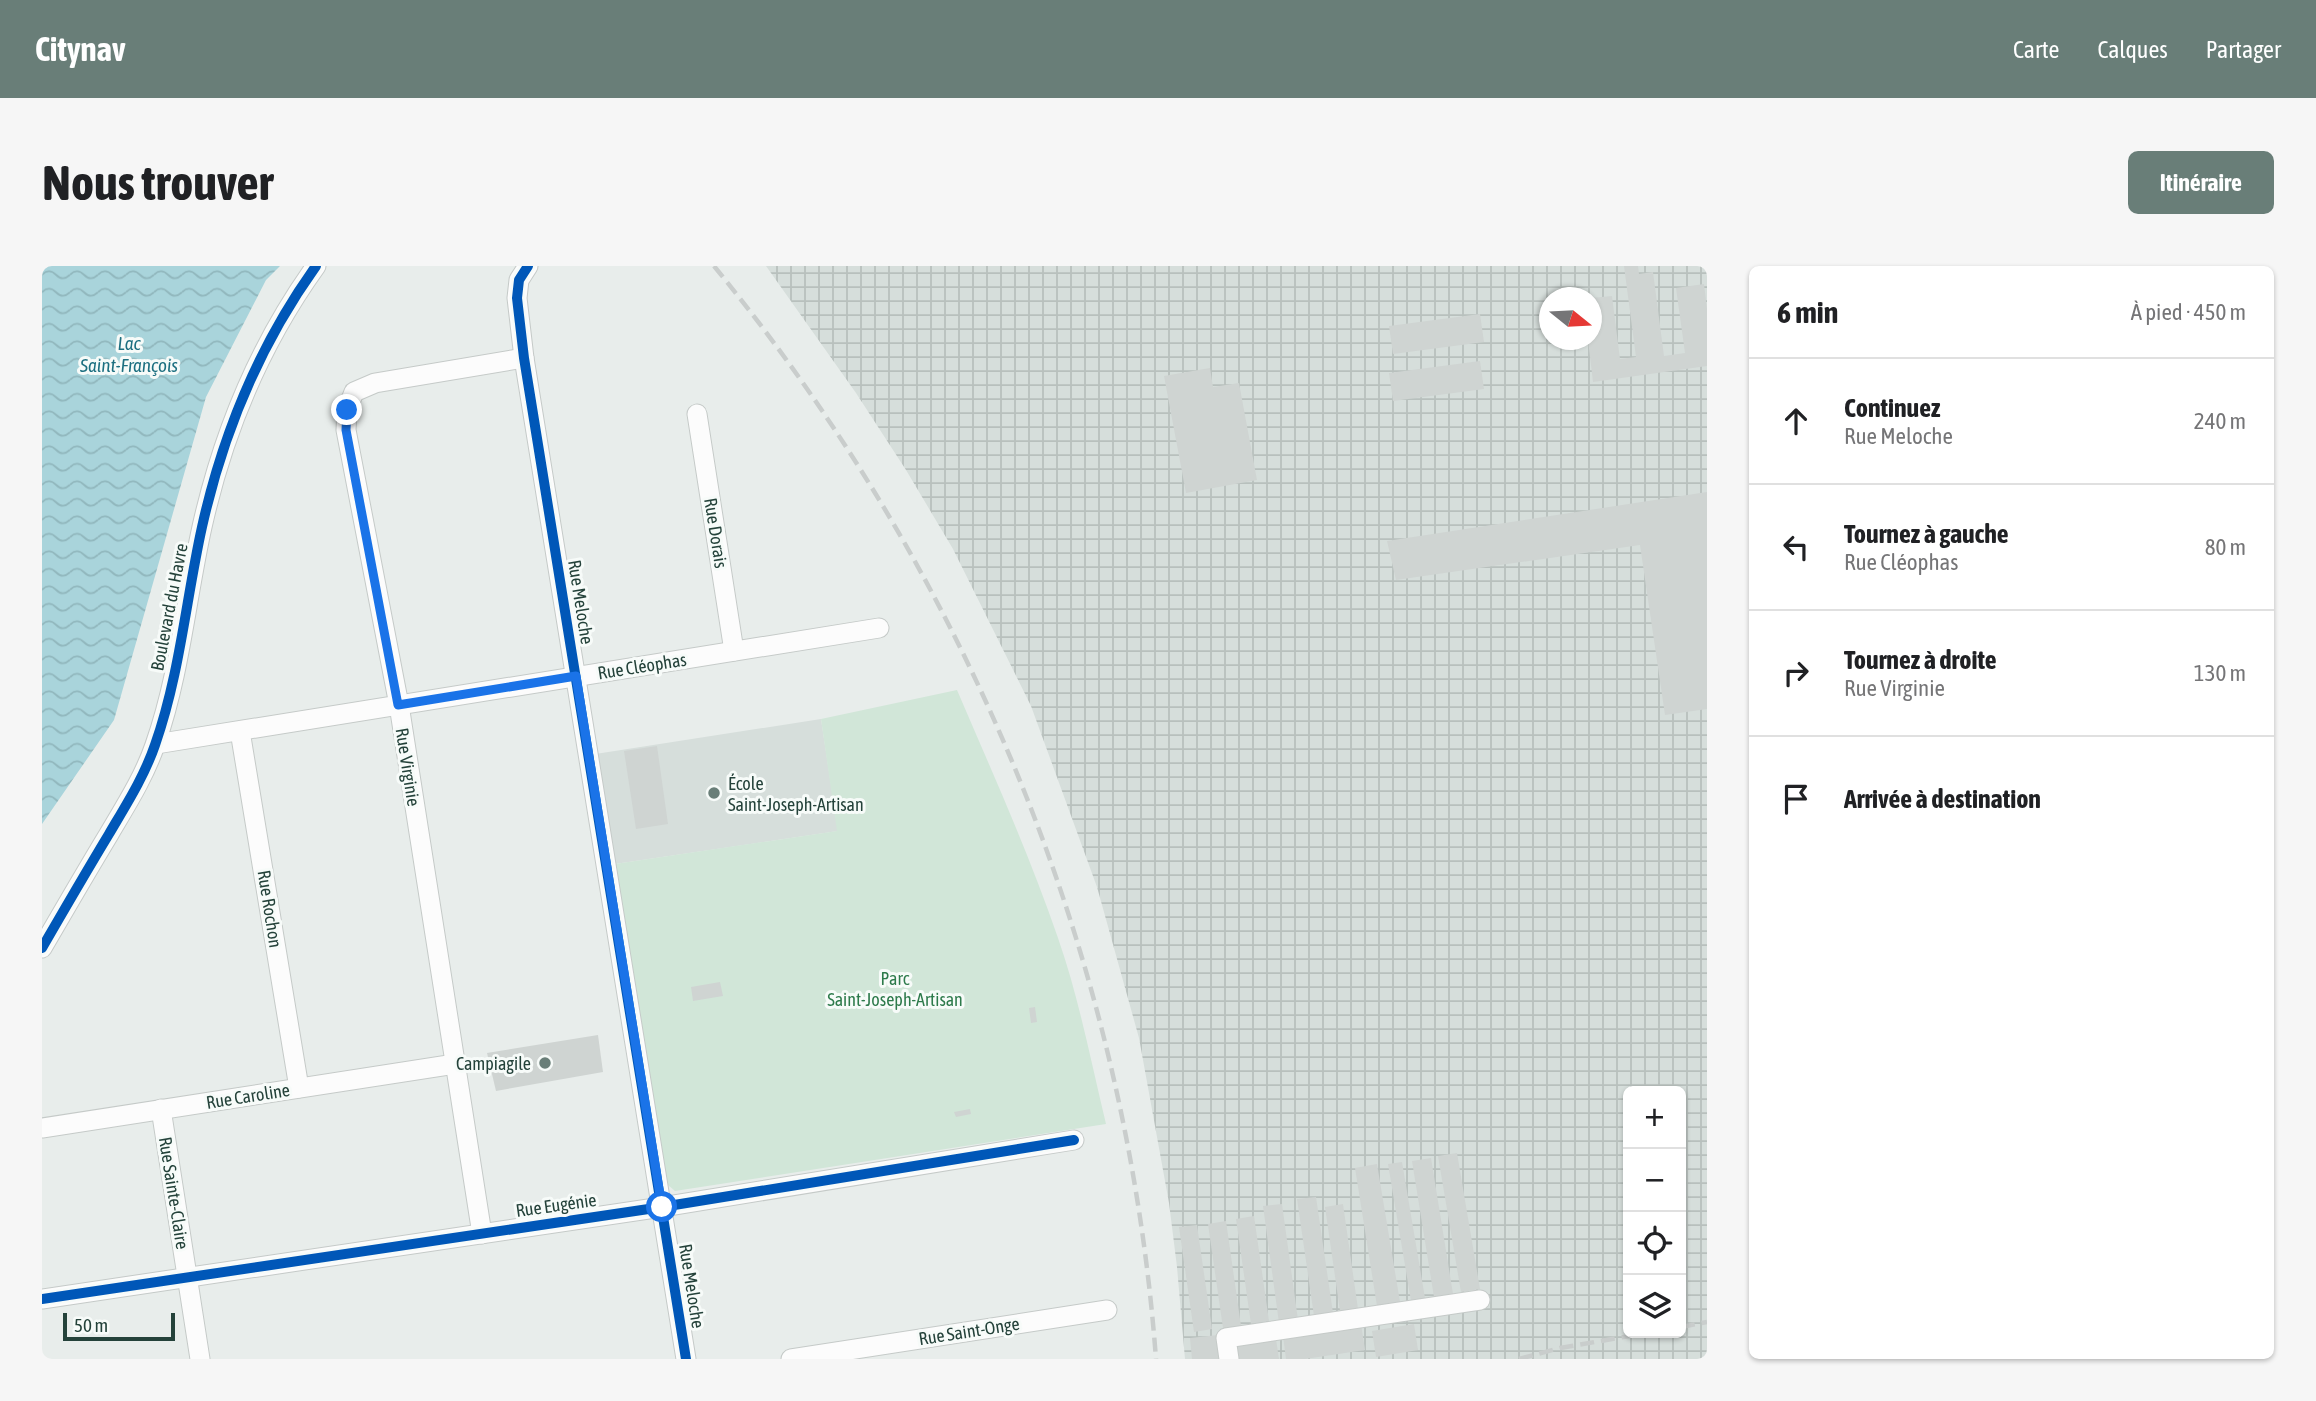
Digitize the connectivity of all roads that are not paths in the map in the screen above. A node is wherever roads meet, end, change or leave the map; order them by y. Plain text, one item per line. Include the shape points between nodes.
1 (316, 266) edge
2 (528, 266) edge
3 (524, 359) junction
4 (697, 414) dead end
5 (879, 628) dead end
6 (734, 651) junction
7 (576, 676) junction
8 (398, 705) junction
9 (240, 730) junction
10 (156, 744) junction
11 (42, 948) edge
12 (454, 1064) junction
13 (299, 1088) junction
14 (161, 1109) junction
15 (42, 1128) edge
16 (1074, 1140) dead end
17 (662, 1207) junction
18 (482, 1234) junction
19 (186, 1278) junction
20 (42, 1299) edge
21 (1480, 1300) dead end
22 (1107, 1310) dead end
23 (200, 1359) edge
24 (686, 1359) edge
25 (791, 1359) edge
26 (1229, 1359) edge

1 - 10 street, Boulevard du Havre via 263,351 225,445 202,527 176,668
2 - 3 street, Rue Meloche via 519,280 517,299
3 - 7 street, Rue Meloche
3 - 8 street, Rue Virginie via 375,383 354,392 347,410 346,430
4 - 6 street, Rue Dorais
5 - 6 street, Rue Cléophas
6 - 7 street, Rue Cléophas
7 - 8 street, Rue Cléophas
7 - 17 street, Rue Meloche
8 - 9 street, Rue Cléophas
8 - 12 street, Rue Virginie
9 - 10 street, Rue Cléophas
9 - 13 street, Rue Rochon
10 - 11 street, Boulevard du Havre via 127,806
12 - 13 street, Rue Caroline
12 - 18 street, Rue Virginie
13 - 14 street, Rue Caroline
14 - 15 street, Rue Caroline
14 - 19 street, Rue Sainte-Claire
16 - 17 street, Rue Eugénie
17 - 18 street, Rue Eugénie
17 - 24 street, Rue Meloche
18 - 19 street, Rue Eugénie
19 - 20 street, Rue Eugénie
19 - 23 street, Rue Sainte-Claire
21 - 26 street via 1226,1338
22 - 25 street, Rue Saint-Onge

